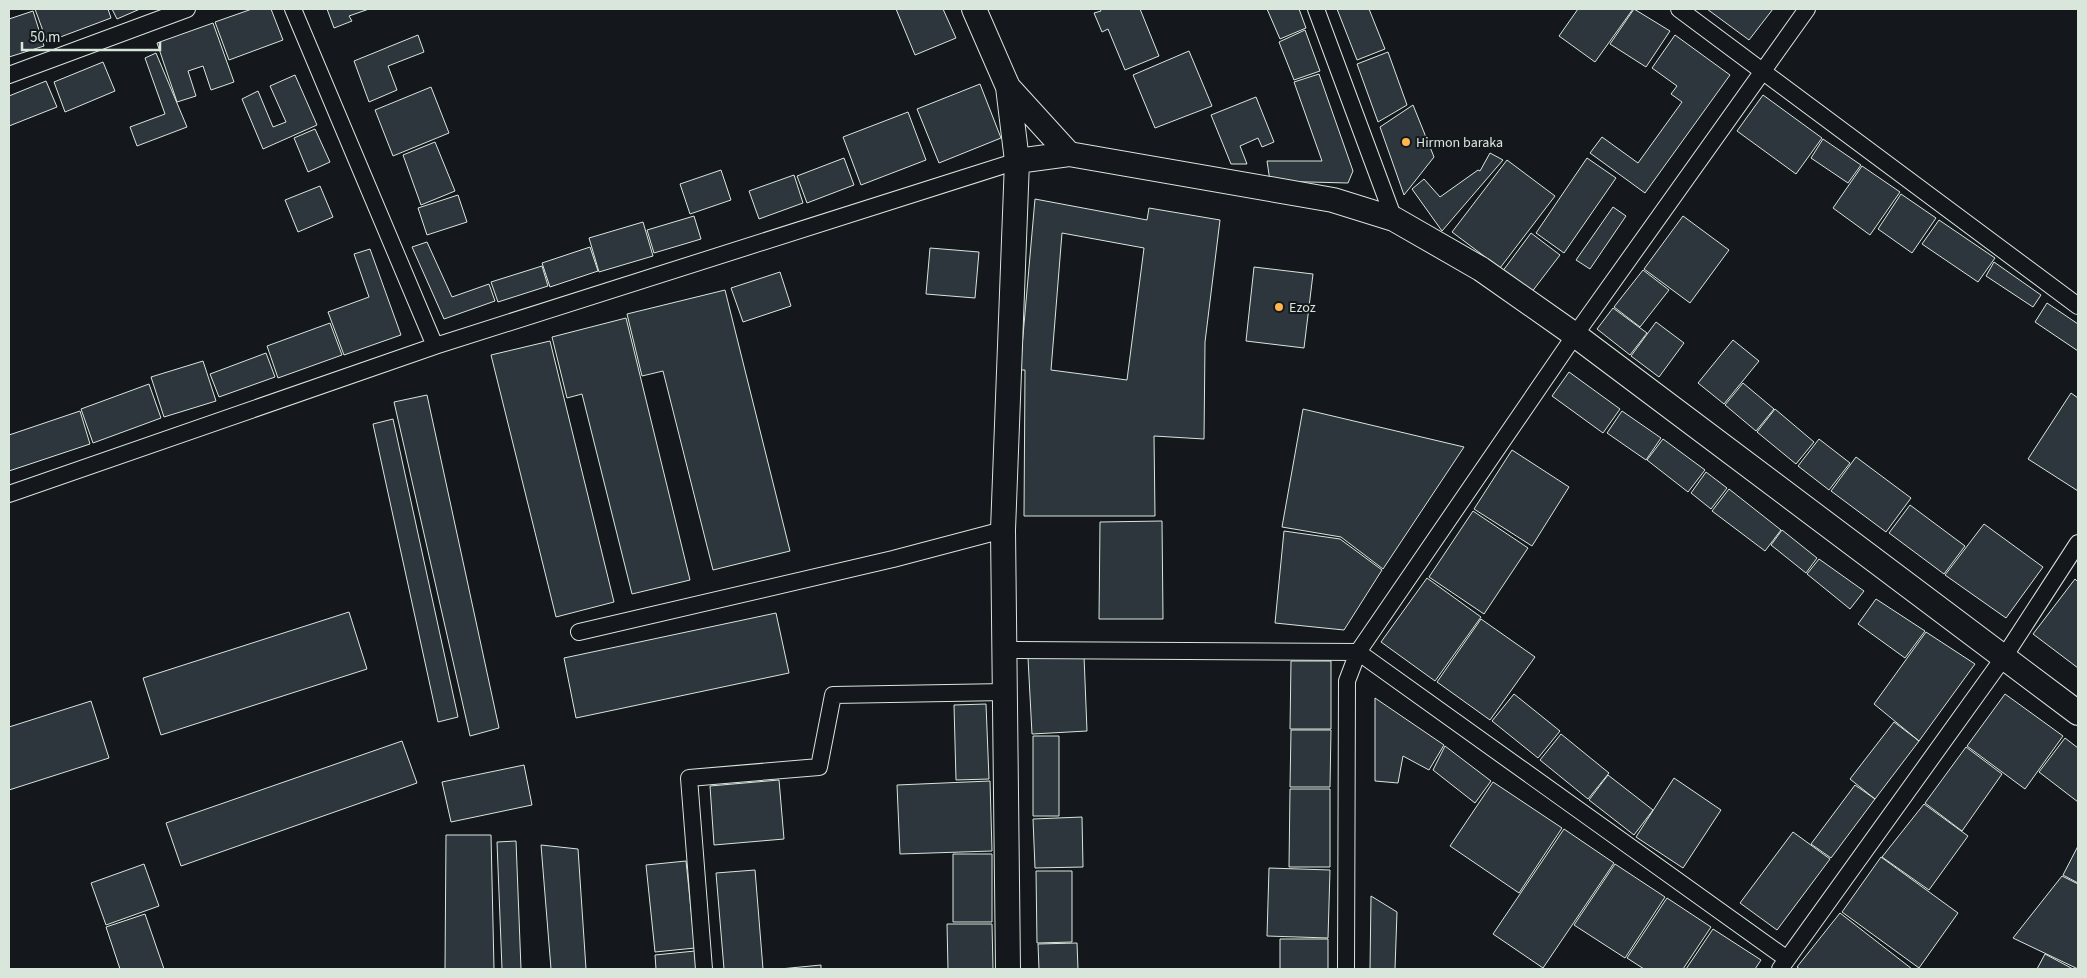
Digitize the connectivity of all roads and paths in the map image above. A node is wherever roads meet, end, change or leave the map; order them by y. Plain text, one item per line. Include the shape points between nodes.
1 (187, 9) edge
2 (294, 9) edge
3 (974, 9) edge
4 (1316, 9) edge
5 (1679, 9) edge
6 (1807, 9) edge
7 (1763, 71) junction
8 (9, 75) edge
9 (1008, 87) junction
10 (1069, 154) junction
11 (1017, 161) junction
12 (1394, 219) junction
13 (2078, 306) edge
14 (1575, 335) junction
15 (435, 346) junction
16 (9, 494) edge
17 (1004, 530) junction
18 (2078, 543) edge
19 (579, 632) dead end
20 (1005, 650) junction
21 (1358, 652) junction
22 (2004, 657) junction
23 (1005, 692) junction
24 (2078, 713) edge
25 (1783, 964) edge
26 (704, 969) edge
27 (1008, 969) edge
28 (1346, 969) edge

1 - 8 street
2 - 15 street
3 - 9 main road
4 - 12 street
5 - 7 street
6 - 7 street
7 - 13 street
7 - 14 street
9 - 10 main road
9 - 11 main road
10 - 11 main road
10 - 12 main road via 1333,200
11 - 15 street
11 - 17 main road
12 - 14 main road via 1481,269
14 - 21 street
14 - 22 main road
15 - 16 street
17 - 19 street
17 - 20 main road
18 - 22 street
20 - 21 street
20 - 23 main road
21 - 25 street
21 - 28 street via 1346,681
22 - 24 main road
22 - 25 street
23 - 26 street via 833,695 819,767 689,778
23 - 27 main road

